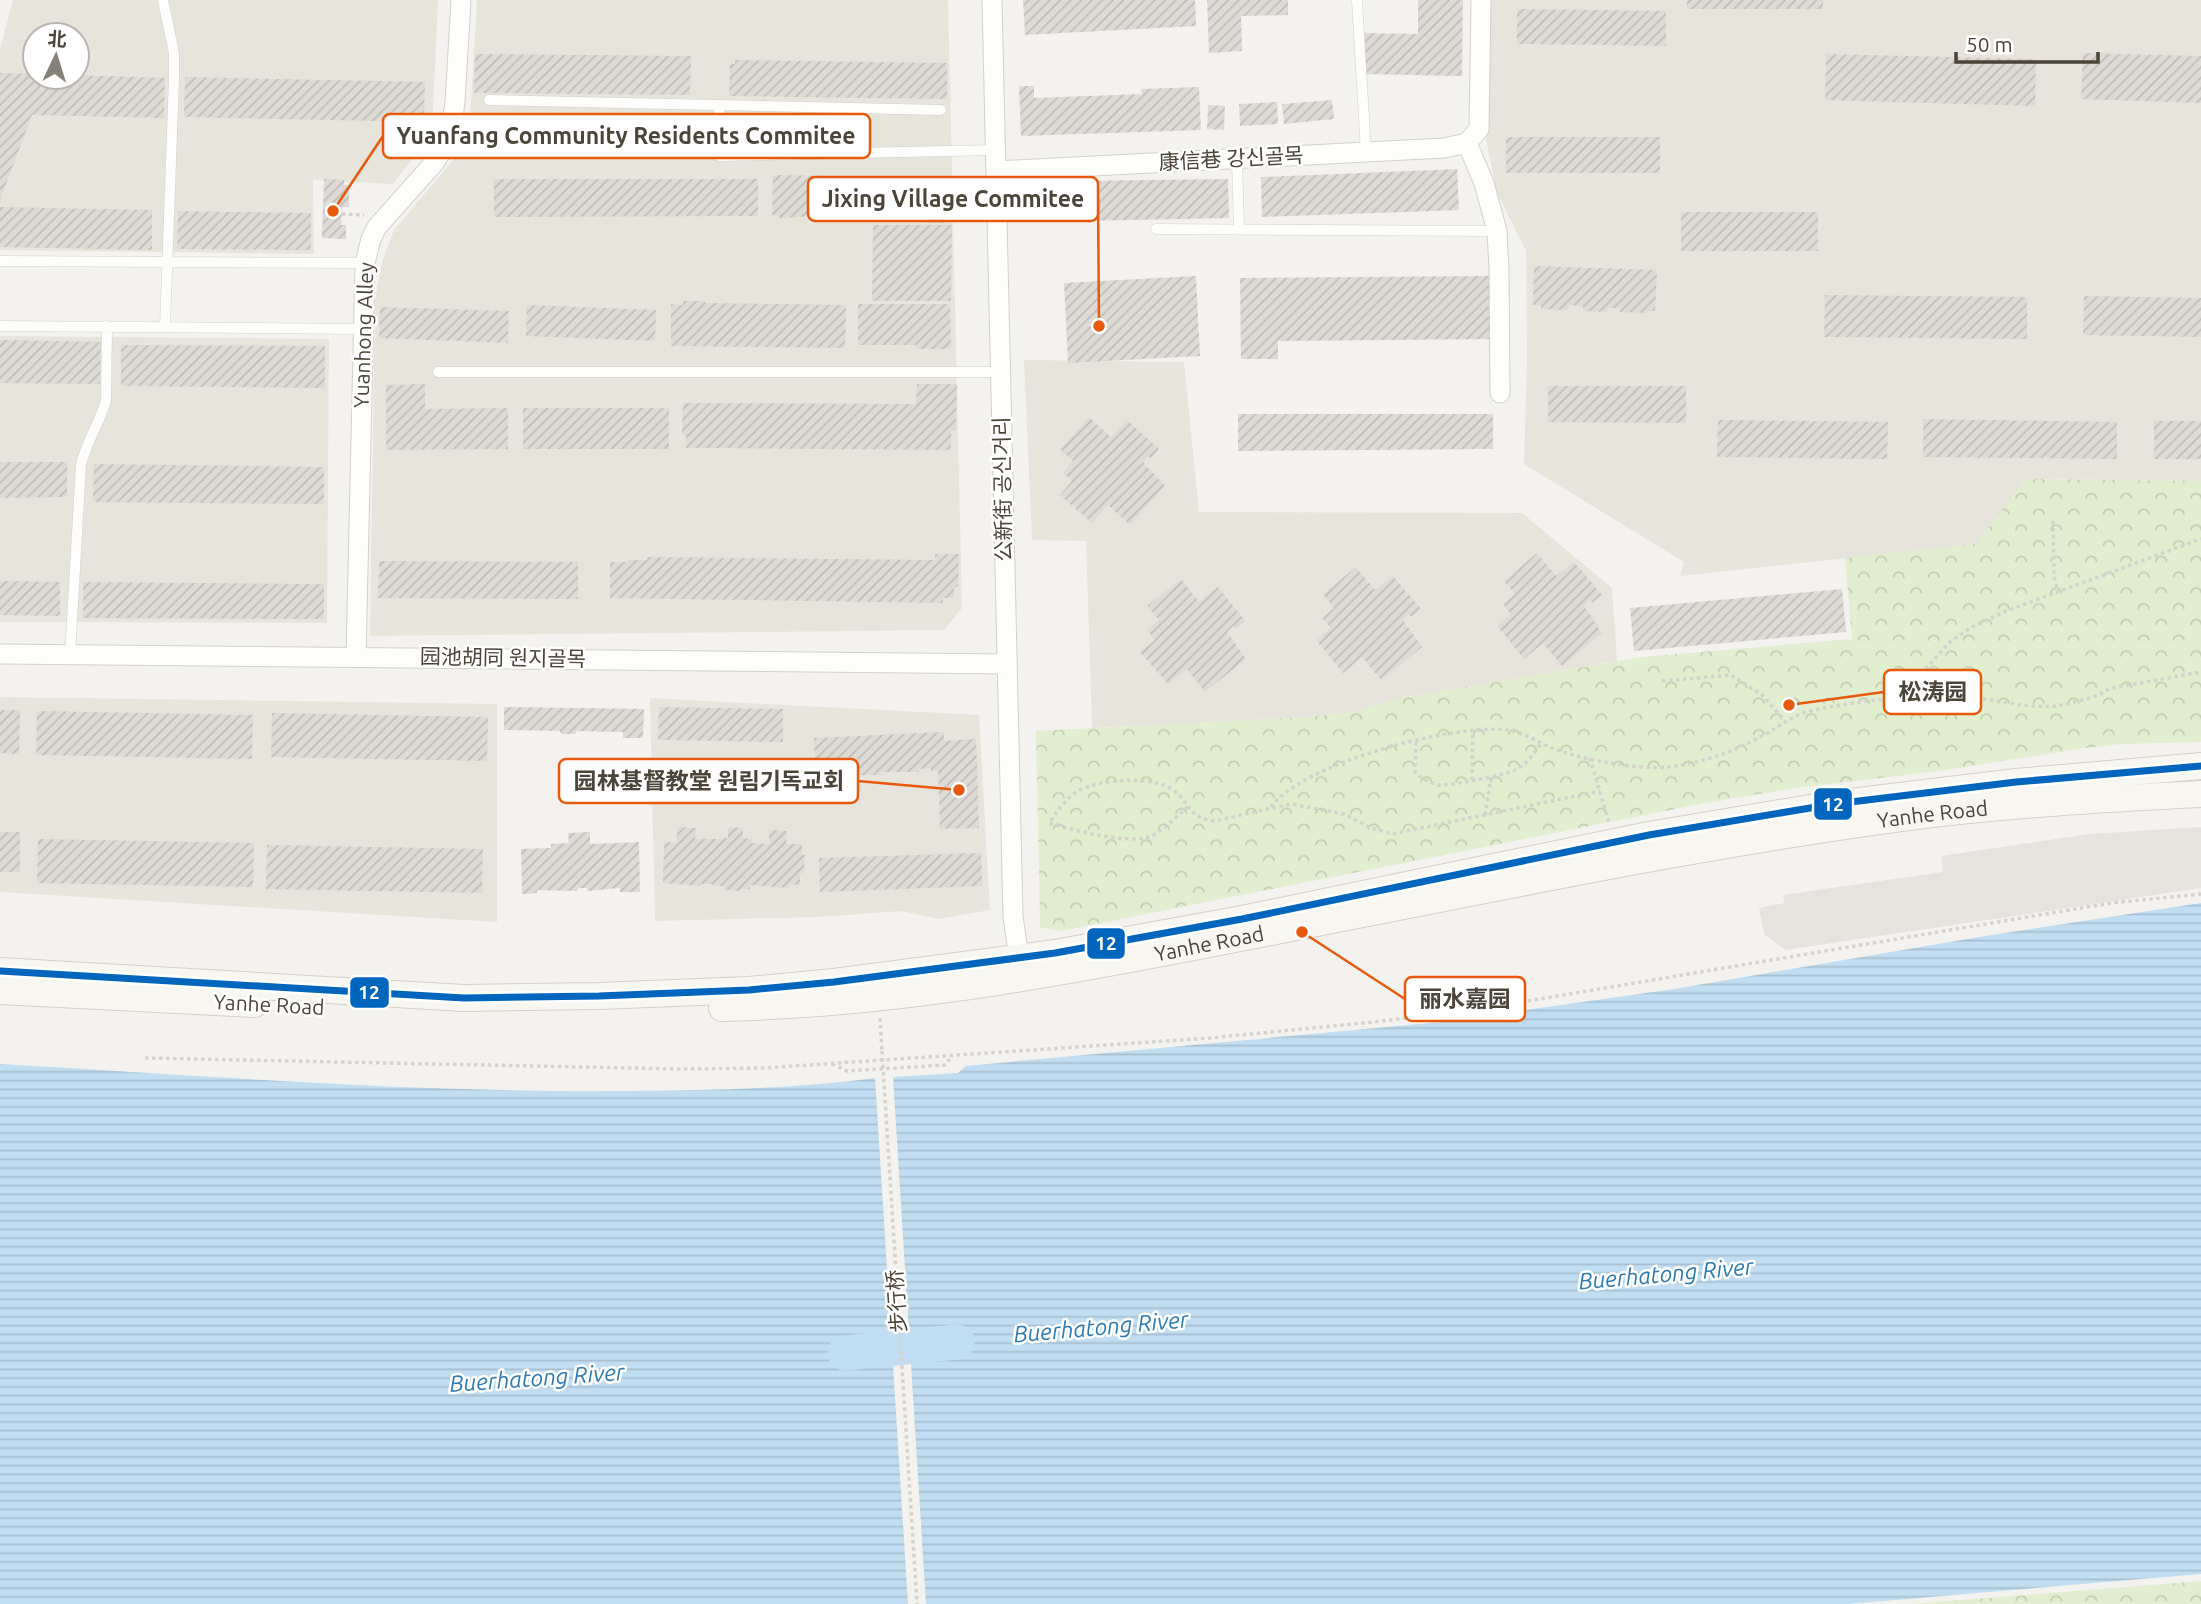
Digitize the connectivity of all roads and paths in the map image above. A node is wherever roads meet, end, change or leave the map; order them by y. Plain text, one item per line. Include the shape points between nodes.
1 (163, 0) edge
2 (461, 0) edge
3 (992, 0) edge
4 (1357, 0) edge
5 (1481, 0) edge
6 (489, 100) dead end
7 (719, 105) junction
8 (941, 110) dead end
9 (1467, 142) junction
10 (995, 150) junction
11 (1366, 152) junction
12 (1237, 159) junction
13 (996, 171) junction
14 (1156, 229) dead end
15 (1239, 229) junction
16 (1497, 231) junction
17 (0, 261) edge
18 (167, 262) junction
19 (365, 263) junction
20 (0, 326) edge
21 (107, 327) junction
22 (165, 327) junction
23 (363, 329) junction
24 (438, 372) dead end
25 (1000, 372) junction
26 (1500, 393) dead end
27 (2053, 521) dead end
28 (2201, 539) edge
29 (2058, 592) junction
30 (0, 654) edge
31 (70, 655) junction
32 (356, 657) junction
33 (1007, 664) junction
34 (2201, 672) edge
35 (1662, 681) dead end
36 (1897, 700) junction
37 (1785, 721) junction
38 (1473, 731) junction
39 (1416, 742) junction
40 (1541, 743) junction
41 (1590, 758) junction
42 (2201, 766) edge
43 (1491, 777) junction
44 (1472, 780) junction
45 (1600, 791) junction
46 (2201, 794) edge
47 (1188, 807) junction
48 (1271, 807) junction
49 (1485, 815) junction
50 (1610, 826) dead end
51 (2201, 894) edge
52 (1020, 968) junction
53 (0, 971) edge
54 (0, 991) edge
55 (879, 998) junction
56 (953, 1055) junction
57 (145, 1058) dead end
58 (831, 1063) junction
59 (883, 1070) junction
60 (917, 1604) edge

1 - 18 lane via 174,53
2 - 19 street, Yuanhong Alley via 450,139 377,228
3 - 10 street, 公新街 공신거리
4 - 11 lane
5 - 9 street via 1479,129
6 - 7 lane
7 - 8 lane
7 - 10 lane via 719,156
9 - 11 street, 康信巷 강신골목 via 1444,148
9 - 16 street
10 - 13 street, 公新街 공신거리
11 - 12 street, 康信巷 강신골목
12 - 13 street, 康信巷 강신골목
12 - 15 lane
13 - 25 street, 公新街 공신거리
14 - 15 lane
15 - 16 lane
16 - 26 street
17 - 18 lane
18 - 19 lane
18 - 22 lane
19 - 23 street, Yuanhong Alley
20 - 21 lane
21 - 22 lane
21 - 31 lane via 106,400 81,466
22 - 23 lane
23 - 32 street, Yuanhong Alley
24 - 25 lane
25 - 33 street, 公新街 공신거리
27 - 29 path via 2053,577
28 - 29 path
29 - 36 path via 1963,632
30 - 31 street, 园池胡同 원지골목
31 - 32 street, 园池胡同 원지골목
32 - 33 street, 园池胡同 원지골목
33 - 52 street, 公新街 공신거리 via 1013,917
34 - 36 path via 2112,688 2059,706 1965,697
35 - 37 path via 1731,675 1762,695
36 - 37 path via 1813,710
37 - 41 path via 1740,746 1687,764 1651,767
38 - 39 path
38 - 40 path via 1508,730
38 - 44 path
39 - 44 path via 1418,776 1439,785
39 - 48 path via 1325,769
40 - 41 path
40 - 43 path via 1522,765
41 - 45 path
42 - 52 main road, Yanhe Road via 1968,787 1760,816 1190,929
43 - 44 path
43 - 49 path
45 - 49 path
45 - 50 path
46 - 52 main road, Yanhe Road via 1957,812 1795,833 1050,975
47 - 47 path via 1144,838 1092,834 1049,823 1062,804 1080,790 1120,781 1164,785
47 - 48 path via 1198,818 1214,821
48 - 49 path via 1291,804 1344,814 1392,834
51 - 56 path via 2111,903 1468,1010 1210,1038
52 - 53 main road, Yanhe Road via 748,990 498,998
52 - 55 main road, Yanhe Road
54 - 55 main road, Yanhe Road via 457,1015 769,1007
55 - 59 path, 步行桥, bridge
56 - 58 path
56 - 59 path via 945,1065
57 - 58 path via 678,1069
58 - 59 path via 847,1071
59 - 60 path, 步行桥, bridge

